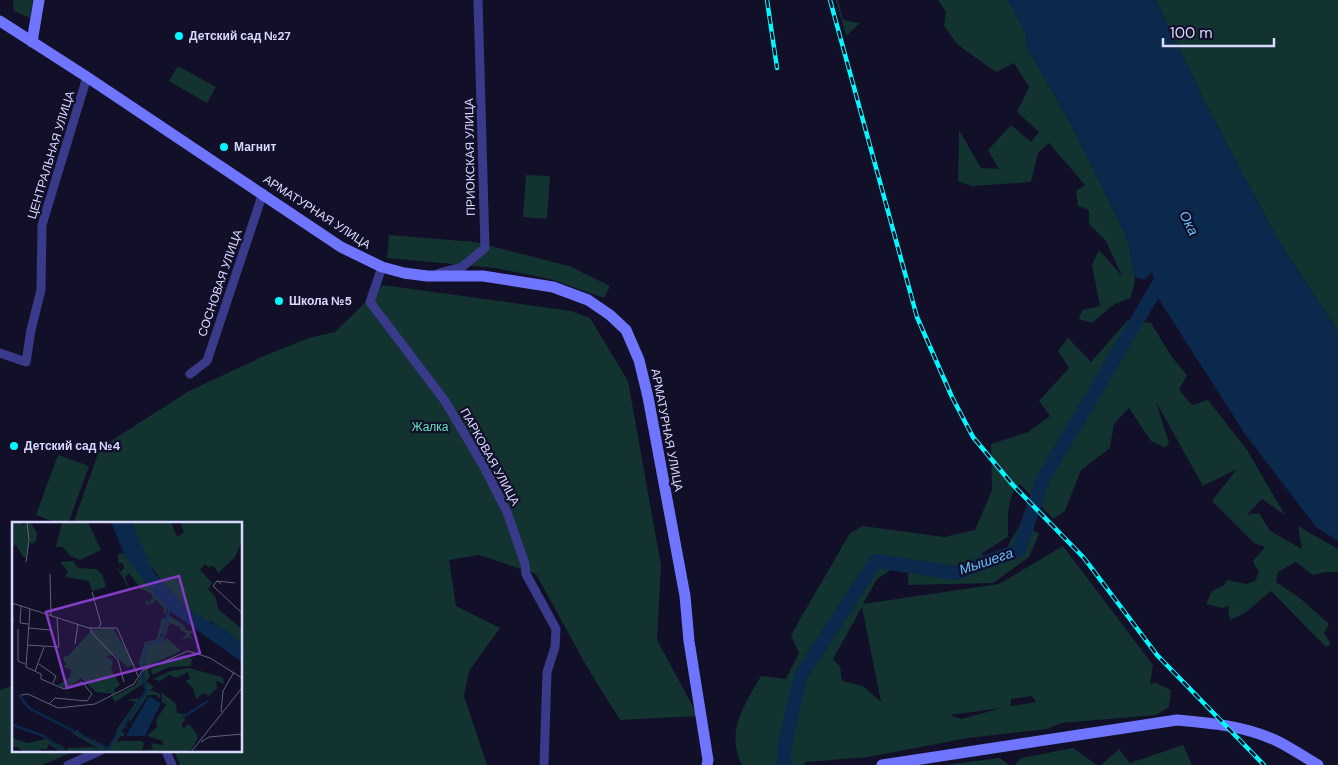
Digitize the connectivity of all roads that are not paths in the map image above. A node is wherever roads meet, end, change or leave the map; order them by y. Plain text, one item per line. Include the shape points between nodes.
1 (39, 0) edge
2 (478, 0) edge
3 (0, 21) edge
4 (32, 42) junction
5 (87, 77) junction
6 (263, 193) junction
7 (382, 267) junction
8 (426, 276) junction
9 (0, 353) edge
10 (190, 374) dead end
11 (98, 752) edge
12 (166, 752) edge
13 (709, 763) edge
14 (68, 765) edge
15 (172, 765) edge
16 (544, 765) edge
17 (882, 765) edge
18 (1318, 765) edge

1 - 4 street
2 - 8 street, ПРИОКСКАЯ УЛИЦА via 484,248 462,267
3 - 4 street, АРМАТУРНАЯ УЛИЦА
4 - 5 street, АРМАТУРНАЯ УЛИЦА
5 - 6 street, АРМАТУРНАЯ УЛИЦА
5 - 9 street, ЦЕНТРАЛЬНАЯ УЛИЦА via 42,225 41,290 26,362
6 - 7 street, АРМАТУРНАЯ УЛИЦА via 341,246
6 - 10 street, СОСНОВАЯ УЛИЦА via 207,360
7 - 8 street, АРМАТУРНАЯ УЛИЦА
7 - 16 street, ПАРКОВАЯ УЛИЦА via 370,302 445,401 484,467 507,512 526,574 556,629 555,647 547,672
8 - 13 street, АРМАТУРНАЯ УЛИЦА via 483,276 553,287 588,300 626,330 639,360 648,396 685,596
11 - 14 street
12 - 15 street
17 - 18 street via 1177,720 1225,724 1260,734

